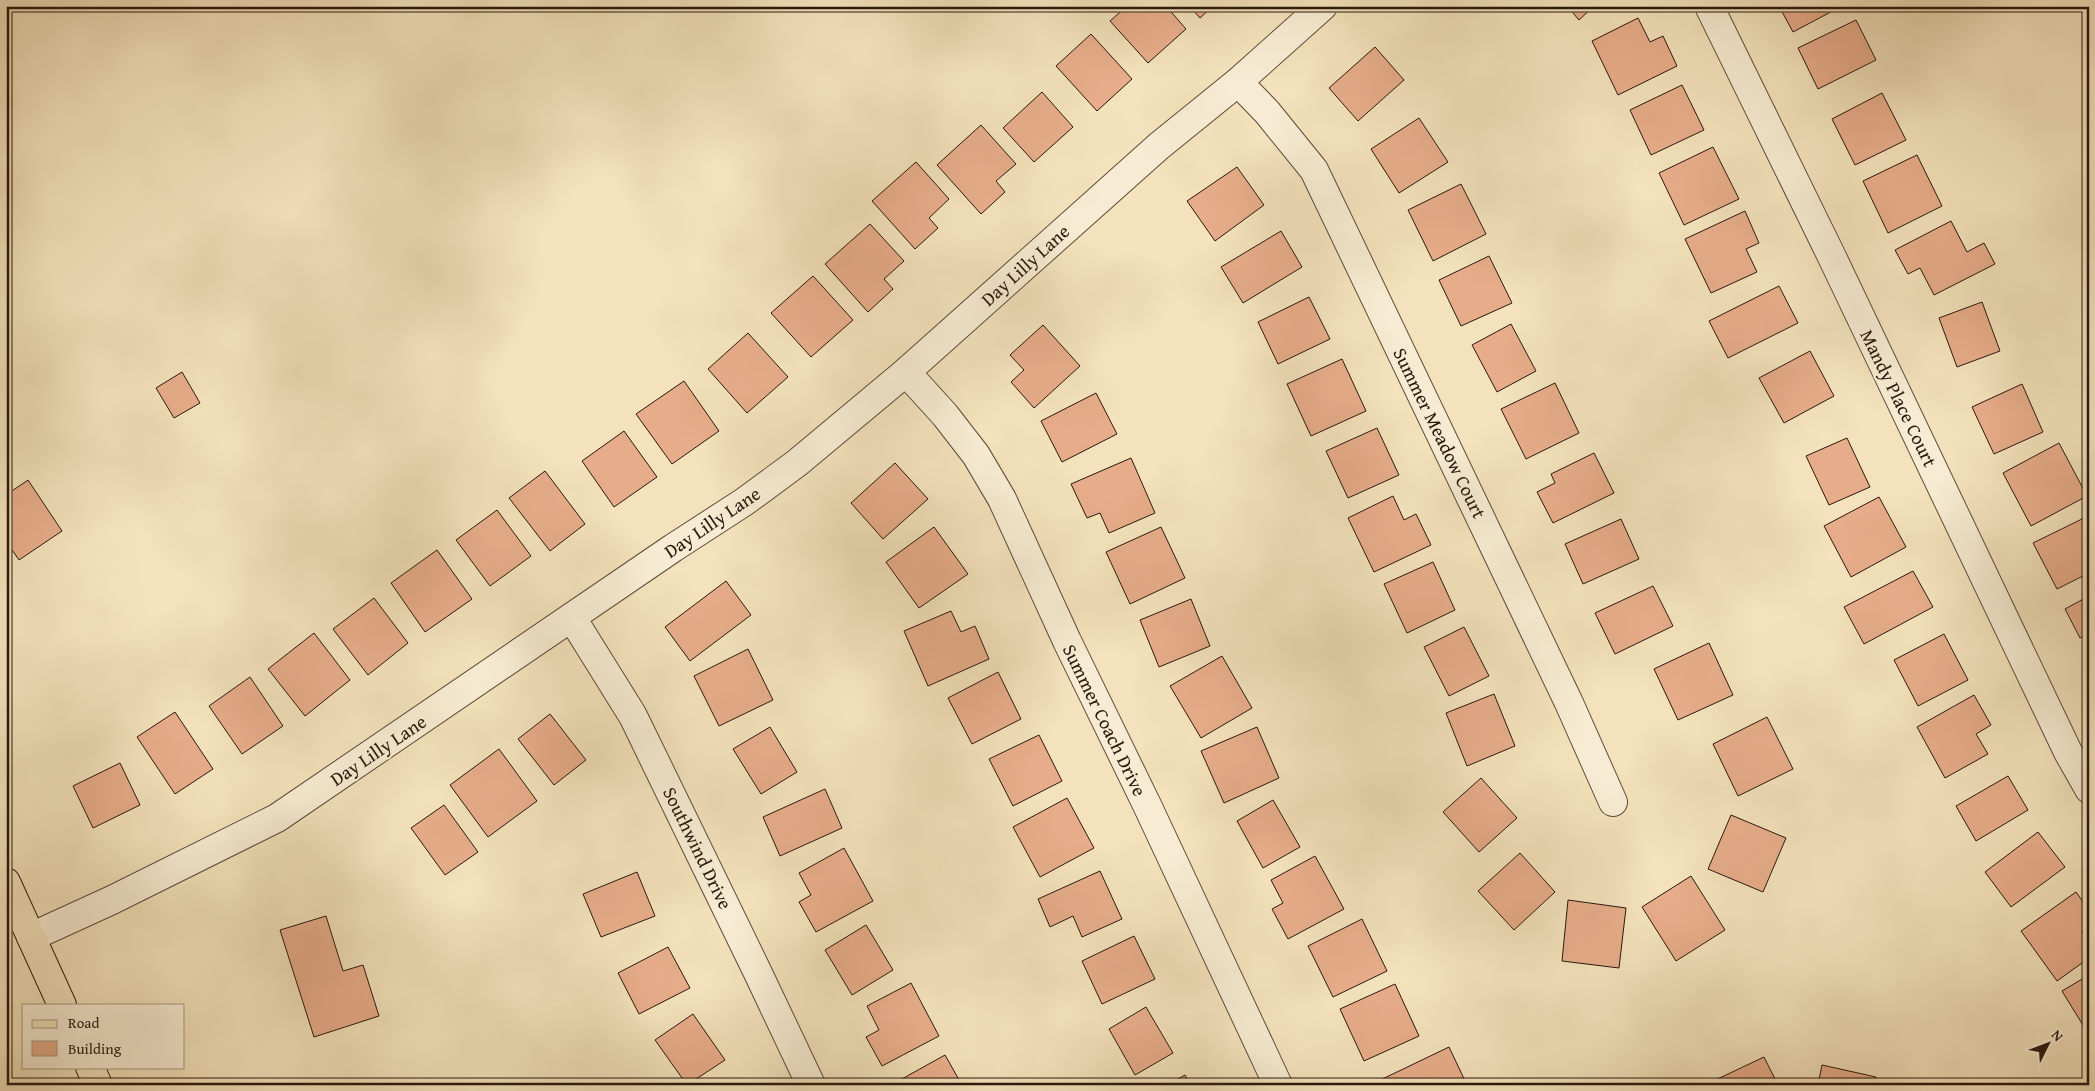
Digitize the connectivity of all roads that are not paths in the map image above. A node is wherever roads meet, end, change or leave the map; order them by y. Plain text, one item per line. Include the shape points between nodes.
1 (1323, 6) edge
2 (1709, 6) edge
3 (1238, 82) junction
4 (906, 372) junction
5 (572, 618) junction
6 (2089, 789) edge
7 (1613, 802) dead end
8 (6, 882) edge
9 (31, 937) junction
10 (62, 1004) edge
11 (90, 1068) edge
12 (98, 1085) edge
13 (811, 1085) edge
14 (1278, 1085) edge

1 - 3 street, Day Lilly Lane
2 - 6 street, Mandy Place Court
3 - 4 street, Day Lilly Lane via 1152,153
3 - 7 street, Summer Meadow Court via 1314,170
4 - 5 street, Day Lilly Lane via 797,463
4 - 14 street, Summer Coach Drive via 976,455 1002,499 1066,641
5 - 9 street, Day Lilly Lane via 277,818
5 - 13 street, Southwind Drive via 633,716
8 - 9 main road
9 - 10 main road
11 - 12 main road

